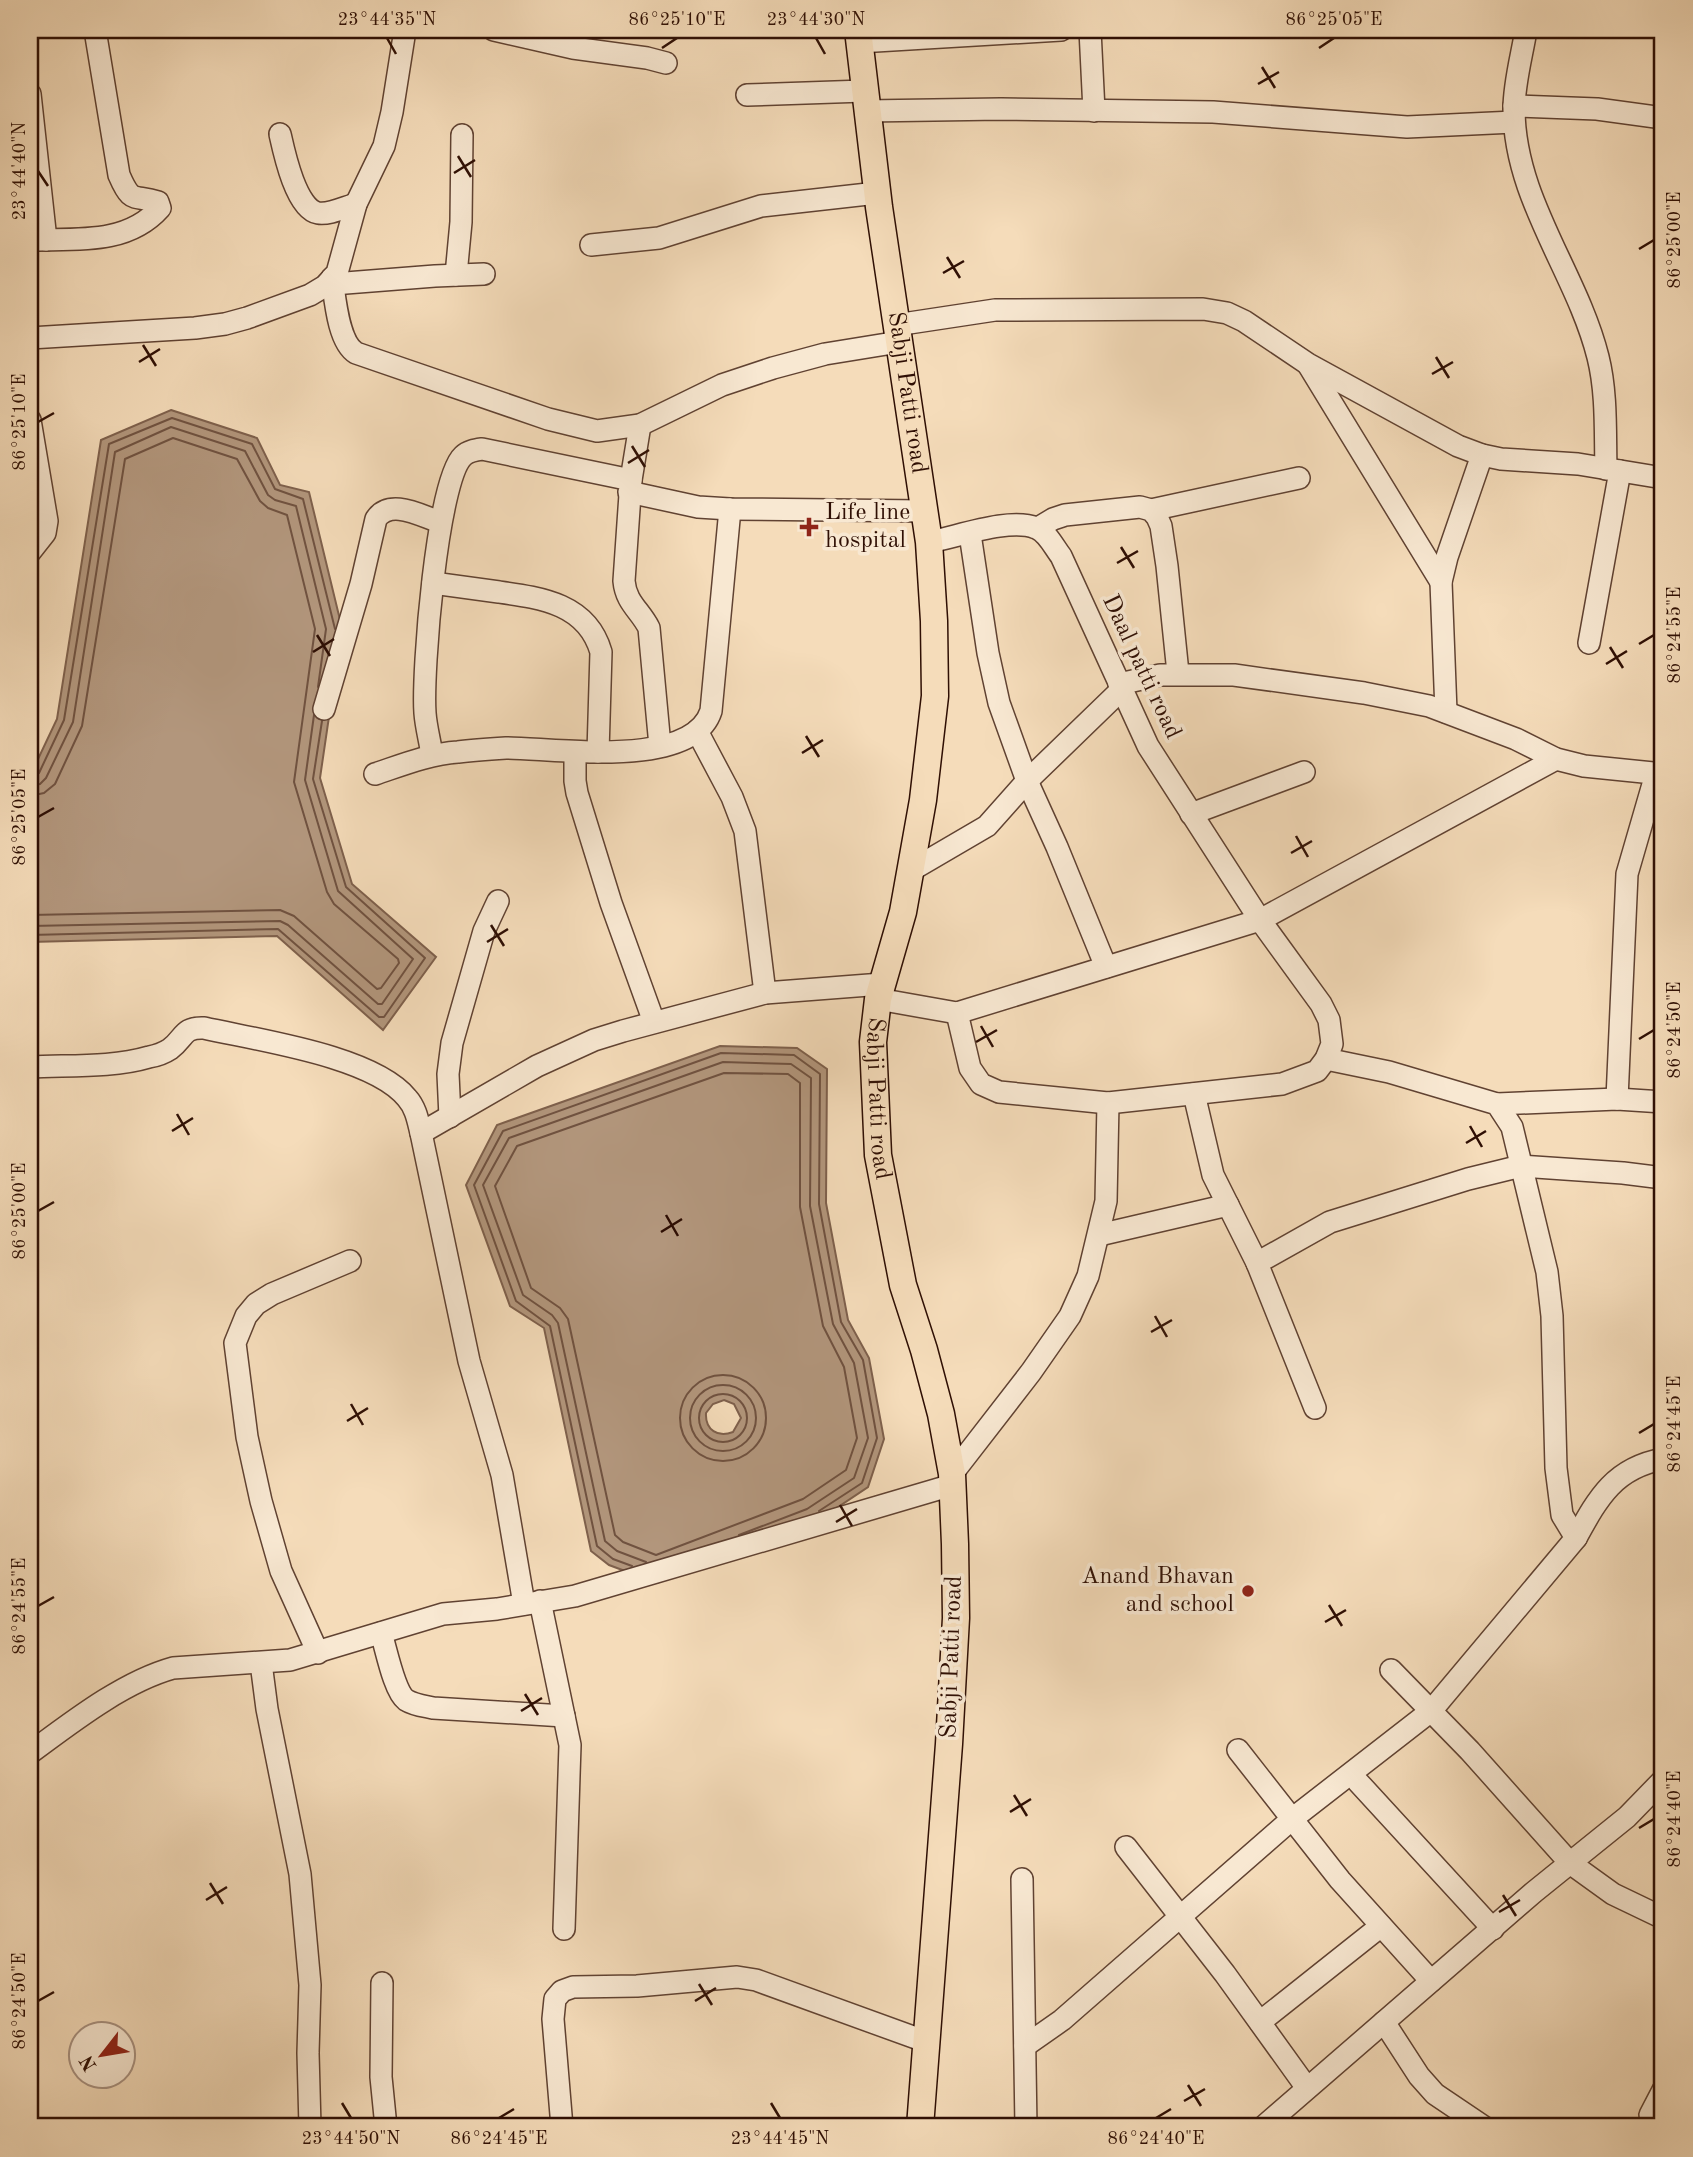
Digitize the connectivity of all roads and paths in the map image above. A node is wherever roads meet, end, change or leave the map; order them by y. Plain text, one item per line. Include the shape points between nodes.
1 (95, 30) edge
2 (405, 30) edge
3 (494, 30) edge
4 (1060, 30) edge
5 (1090, 30) edge
6 (1526, 30) edge
7 (994, 32) edge
8 (858, 36) edge
9 (666, 63) dead end
10 (30, 94) edge
11 (747, 95) dead end
12 (865, 101) junction
13 (1094, 111) junction
14 (1514, 114) junction
15 (1663, 118) edge
16 (280, 134) dead end
17 (462, 135) dead end
18 (877, 193) junction
19 (356, 204) junction
20 (38, 241) edge
21 (592, 245) dead end
22 (484, 274) dead end
23 (456, 275) junction
24 (332, 281) junction
25 (898, 333) junction
26 (30, 338) edge
27 (1308, 364) junction
28 (30, 420) edge
29 (640, 425) junction
30 (1482, 455) junction
31 (1613, 470) junction
32 (1299, 478) dead end
33 (1663, 478) edge
34 (630, 486) junction
35 (730, 509) junction
36 (1151, 510) junction
37 (925, 511) junction
38 (440, 522) junction
39 (1038, 528) junction
40 (970, 534) junction
41 (929, 542) junction
42 (30, 552) edge
43 (1441, 582) junction
44 (433, 583) junction
45 (1589, 643) dead end
46 (1178, 673) junction
47 (1120, 687) junction
48 (324, 709) dead end
49 (1446, 712) junction
50 (697, 731) junction
51 (660, 746) junction
52 (575, 752) junction
53 (598, 752) junction
54 (432, 755) junction
55 (1556, 759) junction
56 (1304, 772) dead end
57 (375, 774) dead end
58 (1660, 774) edge
59 (1027, 781) junction
60 (1191, 814) junction
61 (911, 871) junction
62 (498, 901) dead end
63 (1260, 920) junction
64 (1106, 967) junction
65 (880, 992) junction
66 (765, 993) junction
67 (957, 1013) junction
68 (654, 1023) junction
69 (1326, 1059) junction
70 (30, 1067) edge
71 (1194, 1094) junction
72 (1617, 1100) junction
73 (1663, 1102) edge
74 (1108, 1103) junction
75 (1497, 1104) junction
76 (450, 1117) junction
77 (421, 1133) junction
78 (1521, 1166) junction
79 (1663, 1178) edge
80 (1228, 1205) junction
81 (1099, 1235) junction
82 (350, 1261) dead end
83 (1257, 1263) junction
84 (1315, 1408) dead end
85 (1663, 1459) edge
86 (952, 1480) junction
87 (1576, 1538) junction
88 (532, 1603) junction
89 (381, 1633) junction
90 (318, 1653) junction
91 (261, 1662) junction
92 (1391, 1670) dead end
93 (1431, 1711) junction
94 (564, 1716) junction
95 (1238, 1749) dead end
96 (30, 1753) edge
97 (1663, 1780) edge
98 (1358, 1782) dead end
99 (1292, 1819) junction
100 (1126, 1847) dead end
101 (1570, 1863) junction
102 (1022, 1879) dead end
103 (1182, 1916) junction
104 (1663, 1918) edge
105 (1381, 1926) junction
106 (564, 1929) dead end
107 (1493, 1929) junction
108 (1430, 1981) junction
109 (382, 1983) dead end
110 (1260, 2022) junction
111 (1384, 2022) junction
112 (927, 2042) junction
113 (1025, 2046) junction
114 (1307, 2088) junction
115 (1663, 2090) edge
116 (310, 2127) edge
117 (386, 2127) edge
118 (562, 2127) edge
119 (920, 2127) edge
120 (1026, 2127) edge
121 (1263, 2127) edge
122 (1484, 2127) edge
123 (1653, 2127) edge

1 - 20 street via 119,175 132,197 158,202 160,208 119,235
2 - 19 street via 384,146
3 - 9 street
4 - 7 street
5 - 13 street
6 - 14 street
7 - 8 street
8 - 12 main road, Sabji Patti road
10 - 20 street
11 - 12 street
12 - 13 street
12 - 18 main road, Sabji Patti road
13 - 14 street via 1258,114 1407,127
14 - 15 street via 1597,109
14 - 31 street via 1518,156 1529,190 1598,356
16 - 19 street via 305,205 318,213
17 - 23 street
18 - 21 street via 761,206 659,238
18 - 25 main road, Sabji Patti road
19 - 24 street
22 - 23 street
23 - 24 street
24 - 26 street via 310,295 225,324
24 - 29 street via 342,335 356,353 548,419 597,431
25 - 27 street via 995,310 1203,309 1244,321
25 - 29 street via 722,385
25 - 37 main road, Sabji Patti road
27 - 30 street
27 - 43 street
28 - 42 street via 47,521 45,533
29 - 34 street
30 - 31 street
30 - 43 street
31 - 33 street
31 - 45 street
32 - 36 street
34 - 35 street via 698,507
34 - 38 street via 482,449 470,451 455,468
34 - 51 street via 625,594 649,628
35 - 37 street
35 - 50 street via 711,711 708,722
36 - 39 street via 1140,507 1065,515
36 - 46 street via 1161,526
37 - 41 main road, Sabji Patti road
38 - 44 street
38 - 48 street via 394,508 383,510 376,519
39 - 40 street via 1001,526
39 - 47 street, Daal patti road via 1061,556
40 - 41 street
40 - 59 street via 993,679
41 - 61 main road, Sabji Patti road via 935,696
43 - 49 street
44 - 53 street via 537,597 577,615 601,652
44 - 54 street via 424,671
46 - 47 street
46 - 49 street via 1282,680
47 - 59 street
47 - 60 street, Daal patti road via 1148,746
49 - 55 street via 1516,738
50 - 51 street
50 - 66 street via 745,831
51 - 53 street
52 - 53 street
52 - 54 street via 504,748
52 - 68 street via 577,793
54 - 57 street
55 - 58 street
55 - 63 street
56 - 60 street
58 - 72 street via 1627,874
59 - 61 street via 987,826
59 - 64 street
60 - 63 street, Daal patti road
61 - 65 main road, Sabji Patti road
62 - 76 street via 484,931 452,1043
63 - 64 street
63 - 69 street, Daal patti road via 1329,1020 1332,1044
64 - 67 street
65 - 66 street
65 - 67 street
65 - 86 main road, Sabji Patti road via 873,1042 878,1154 903,1285 925,1350
66 - 68 street
67 - 74 street via 970,1068 981,1084 999,1092
68 - 76 street via 594,1040 537,1066
69 - 71 street via 1317,1071 1282,1084
69 - 75 street
70 - 77 street via 127,1063 169,1049 193,1027 204,1028 317,1053 375,1073 406,1097
71 - 74 street
71 - 80 street via 1213,1175
72 - 73 street
72 - 75 street
74 - 81 street via 1106,1201
75 - 78 street via 1512,1127
76 - 77 street
77 - 88 street via 469,1361
78 - 79 street
78 - 83 street via 1330,1222
78 - 87 street via 1550,1294 1562,1516
80 - 81 street
80 - 83 street
81 - 86 street via 1070,1316
82 - 90 street via 256,1304 235,1343 261,1501 281,1572
83 - 84 street
85 - 87 street via 1626,1471 1597,1499
86 - 88 street via 575,1596
86 - 112 main road, Sabji Patti road via 956,1618
87 - 93 street
88 - 89 street via 443,1614
88 - 94 street
89 - 90 street
89 - 94 street via 403,1698 412,1703
90 - 91 street
91 - 96 street via 157,1672 86,1713
91 - 116 street via 300,1874 310,1984
92 - 93 street
93 - 99 street
93 - 101 street
94 - 106 street via 570,1769
95 - 99 street
97 - 101 street via 1627,1817
98 - 107 street
99 - 103 street
99 - 105 street
100 - 103 street
101 - 104 street via 1613,1894
101 - 107 street
102 - 113 street
103 - 110 street
103 - 113 street via 1062,2020
105 - 108 street
105 - 110 street
107 - 108 street
108 - 111 street
109 - 117 street
110 - 114 street
111 - 114 street
111 - 122 street via 1435,2094
112 - 118 street via 737,1977 573,1987 555,1999 553,2019
112 - 119 main road, Sabji Patti road
113 - 120 street
114 - 121 street
115 - 123 street via 1650,2115

